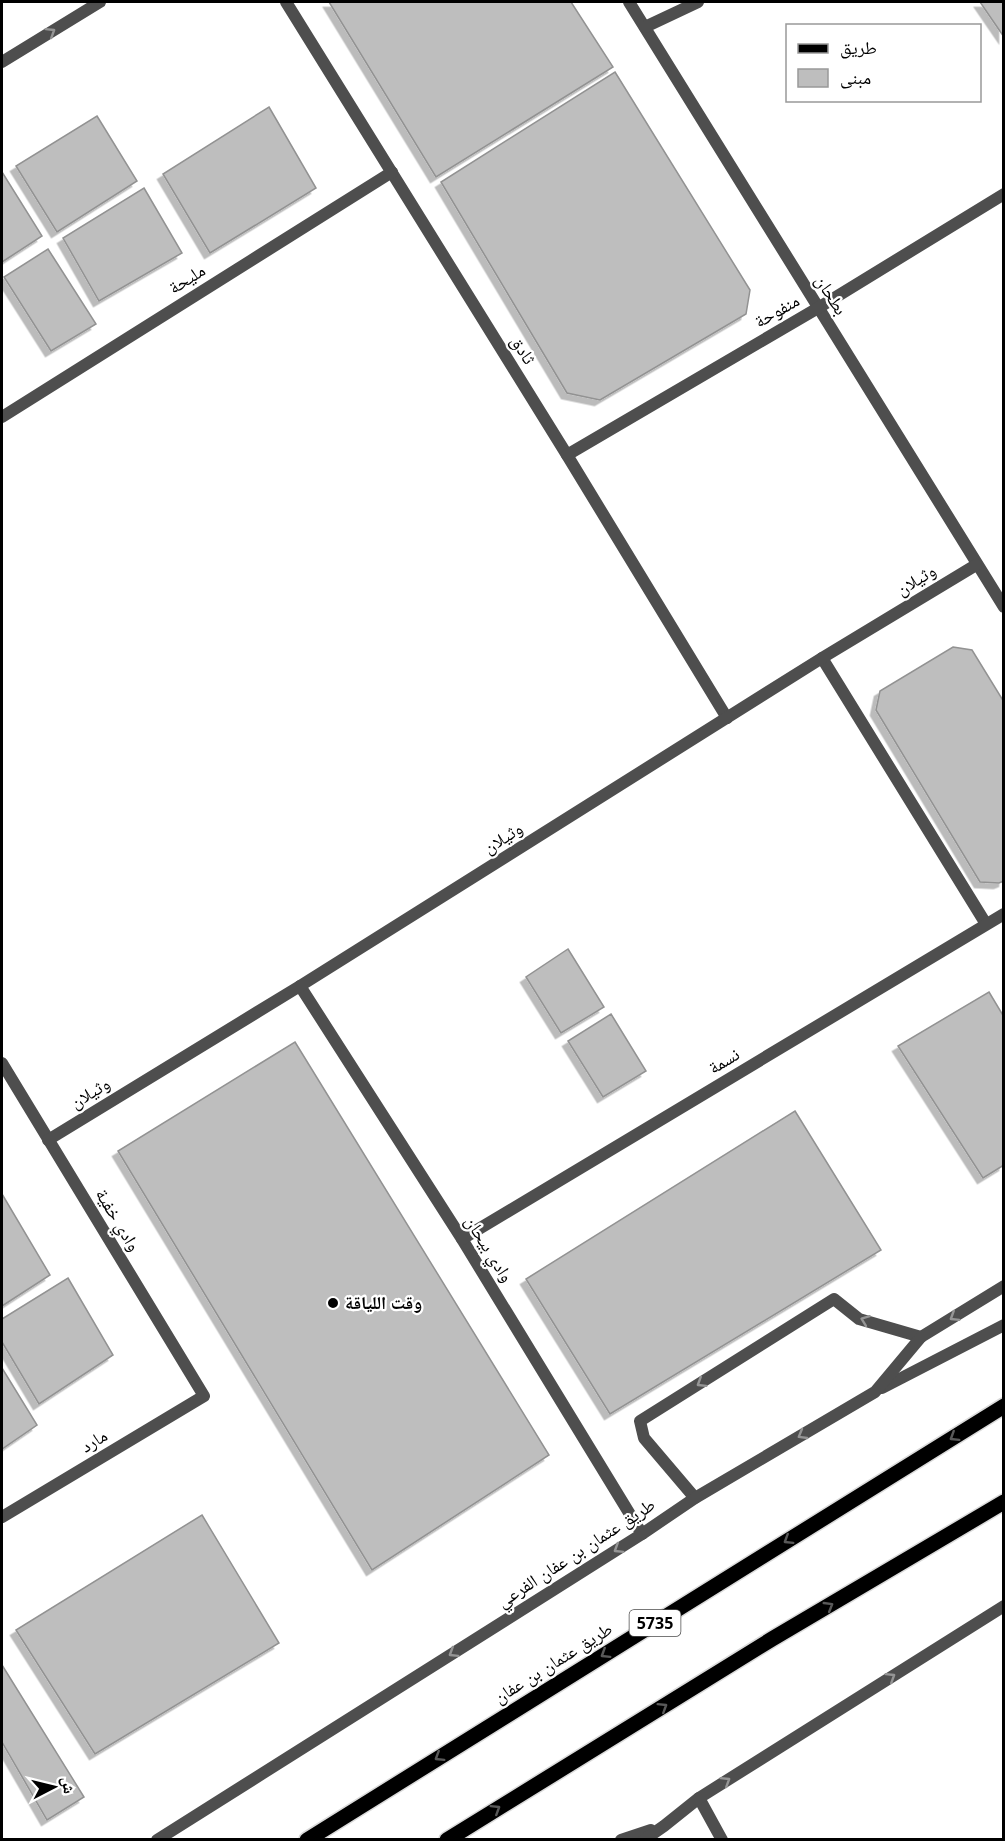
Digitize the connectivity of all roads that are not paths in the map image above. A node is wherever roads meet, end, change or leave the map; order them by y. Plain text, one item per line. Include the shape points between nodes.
1 (100, 2) edge
2 (286, 2) edge
3 (629, 2) edge
4 (698, 2) edge
5 (645, 27) junction
6 (2, 62) edge
7 (392, 172) junction
8 (1004, 194) edge
9 (818, 308) junction
10 (2, 417) edge
11 (567, 455) junction
12 (976, 565) junction
13 (1004, 607) edge
14 (822, 658) junction
15 (727, 718) junction
16 (1004, 914) edge
17 (986, 924) junction
18 (300, 986) junction
19 (2, 1063) edge
20 (48, 1140) junction
21 (462, 1239) junction
22 (1004, 1286) edge
23 (1004, 1325) edge
24 (921, 1337) junction
25 (875, 1392) junction
26 (204, 1396) joint
27 (1004, 1406) edge
28 (695, 1498) junction
29 (1004, 1502) edge
30 (2, 1517) edge
31 (642, 1534) junction
32 (1004, 1606) edge
33 (699, 1798) junction
34 (664, 1826) junction
35 (157, 1839) edge
36 (307, 1839) edge
37 (447, 1839) edge
38 (621, 1839) edge
39 (644, 1839) edge
40 (723, 1839) edge

6 -> 1 street
2 - 7 street, ثادق
3 - 5 street, بطحان
4 - 5 street
5 - 9 street, بطحان
7 - 10 street, مليحة
7 - 11 street, ثادق
8 - 9 street, منفوحة
9 - 11 street, منفوحة
9 - 12 street, بطحان
11 - 15 street, ثادق
12 - 13 street, بطحان
12 - 14 street, وثيلان
14 - 15 street, وثيلان
14 - 17 street
15 - 18 street, وثيلان
16 - 17 street, نسمة
17 - 21 street, نسمة
18 - 20 street, وثيلان
18 - 21 street, وادي بيحان
19 - 20 street, وادي خفية
20 - 26 street, وادي خفية
21 - 31 street, وادي بيحان
22 -> 24 street, طريق عثمان بن عفان الفرعي
23 - 25 street
24 - 25 street, طريق عثمان بن عفان الفرعي
24 -> 28 street via 859,1319 834,1299 640,1421 644,1438
25 -> 28 street, طريق عثمان بن عفان الفرعي
26 - 30 street, مارد
27 -> 36 main road, طريق عثمان بن عفان / 5735
28 - 31 street, طريق عثمان بن عفان الفرعي
37 -> 29 main road
31 -> 35 street, طريق عثمان بن عفان الفرعي
33 -> 32 street
33 - 34 street
33 - 40 street
34 - 38 street
34 - 39 street

